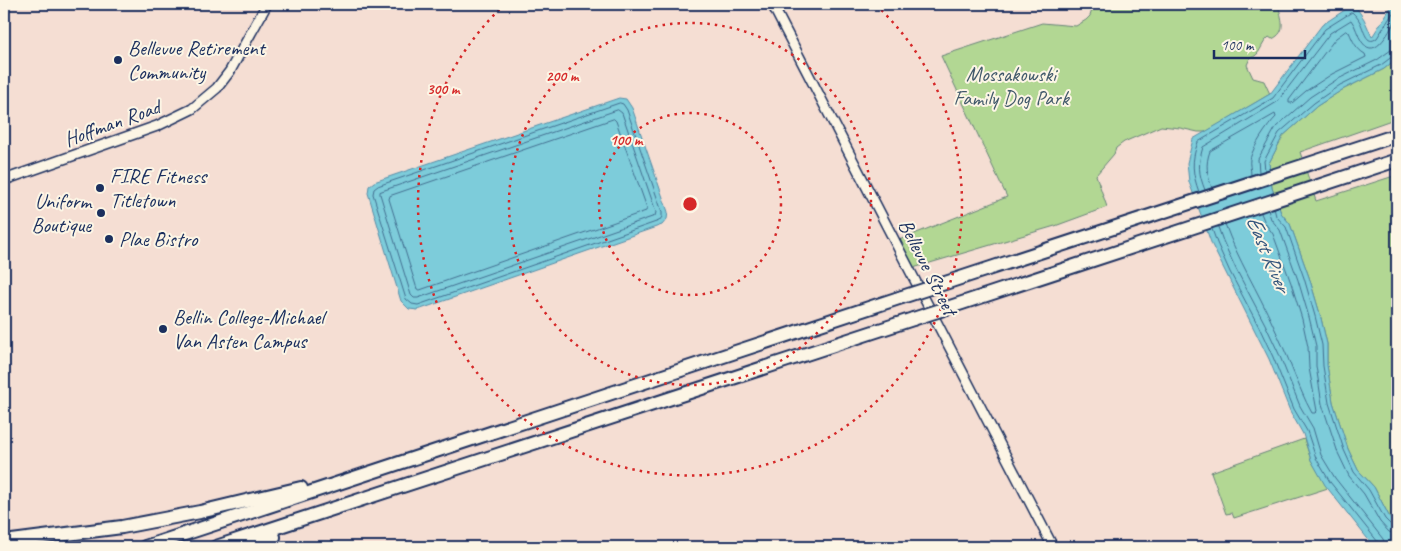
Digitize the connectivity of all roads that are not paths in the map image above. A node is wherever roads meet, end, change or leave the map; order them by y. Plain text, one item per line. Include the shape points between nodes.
1 (267, 4) edge
2 (772, 4) edge
3 (1397, 135) edge
4 (1397, 160) edge
5 (4, 180) edge
6 (350, 479) junction
7 (407, 485) junction
8 (4, 542) edge
9 (145, 547) edge
10 (216, 547) edge
11 (246, 547) edge
12 (1053, 547) edge

1 - 5 street, Hoffman Road via 230,71 217,88 192,109 158,126
2 - 12 street, Bellevue Street
3 - 6 highway, bridge
4 - 7 highway, bridge
6 - 8 highway via 122,527
6 - 9 highway
7 - 10 highway
7 - 11 highway via 397,494

